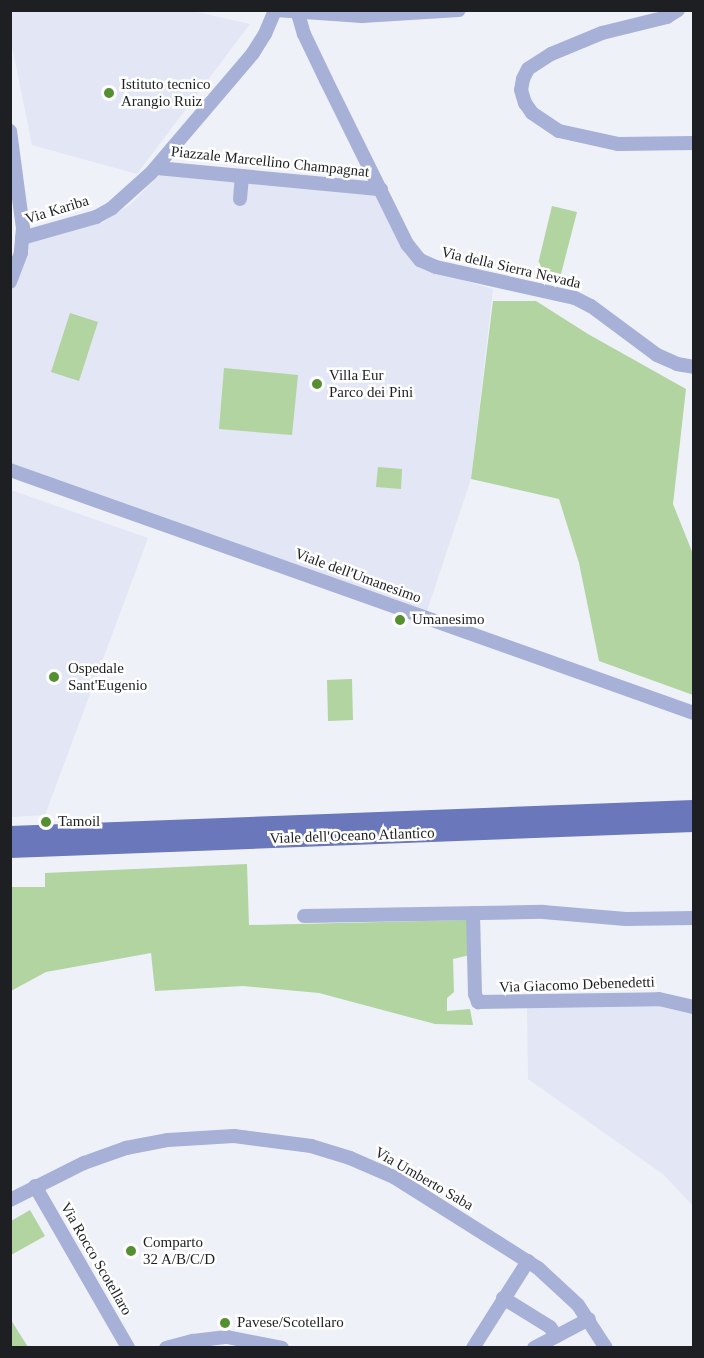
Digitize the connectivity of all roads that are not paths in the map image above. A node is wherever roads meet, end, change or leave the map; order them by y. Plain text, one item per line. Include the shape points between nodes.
1 (275, 10) edge
2 (459, 10) edge
3 (678, 10) edge
4 (297, 12) edge
5 (10, 131) edge
6 (693, 143) edge
7 (157, 168) junction
8 (242, 176) junction
9 (381, 189) junction
10 (240, 199) dead end
11 (22, 238) junction
12 (10, 282) edge
13 (693, 366) edge
14 (10, 470) edge
15 (693, 713) edge
16 (693, 809) edge
17 (693, 823) edge
18 (10, 835) edge
19 (10, 849) edge
20 (473, 914) junction
21 (304, 916) dead end
22 (693, 918) edge
23 (693, 1007) edge
24 (35, 1186) junction
25 (10, 1200) edge
26 (528, 1261) junction
27 (503, 1298) junction
28 (589, 1319) junction
29 (556, 1336) junction
30 (128, 1347) edge
31 (166, 1347) edge
32 (282, 1347) edge
33 (473, 1347) edge
34 (534, 1347) edge
35 (606, 1347) edge

1 - 4 street
1 - 7 street, Piazzale Marcellino Champagnat via 253,53
2 - 4 street via 376,16
3 - 6 street via 667,17 602,33 551,54 525,73 522,93 528,108 542,122 568,134 623,144
4 - 9 street, Piazzale Marcellino Champagnat via 317,62
5 - 11 street via 22,211
7 - 8 street, Piazzale Marcellino Champagnat
7 - 11 street, Via Kariba via 102,214
8 - 9 street, Piazzale Marcellino Champagnat
8 - 10 street
9 - 13 street, Via della Sierra Nevada via 408,247 423,262 579,300 653,353
11 - 12 street
14 - 15 street, Viale dell'Umanesimo
16 - 18 main road, Viale dell'Oceano Atlantico
17 - 19 main road, Viale dell'Oceano Atlantico
20 - 21 street
20 - 22 street via 551,912 626,919
20 - 23 street, Via Giacomo Debenedetti via 478,1002 659,999
24 - 25 street, Via Umberto Saba
24 - 26 street, Via Umberto Saba via 100,1157 159,1141 217,1135 278,1140 334,1152 386,1173
24 - 30 street, Via Rocco Scotellaro
26 - 27 street
26 - 28 street, Via Umberto Saba via 562,1287
27 - 29 street via 550,1327
27 - 33 street
28 - 29 street
28 - 35 street, Via Umberto Saba
29 - 34 street
31 - 32 street via 227,1338

